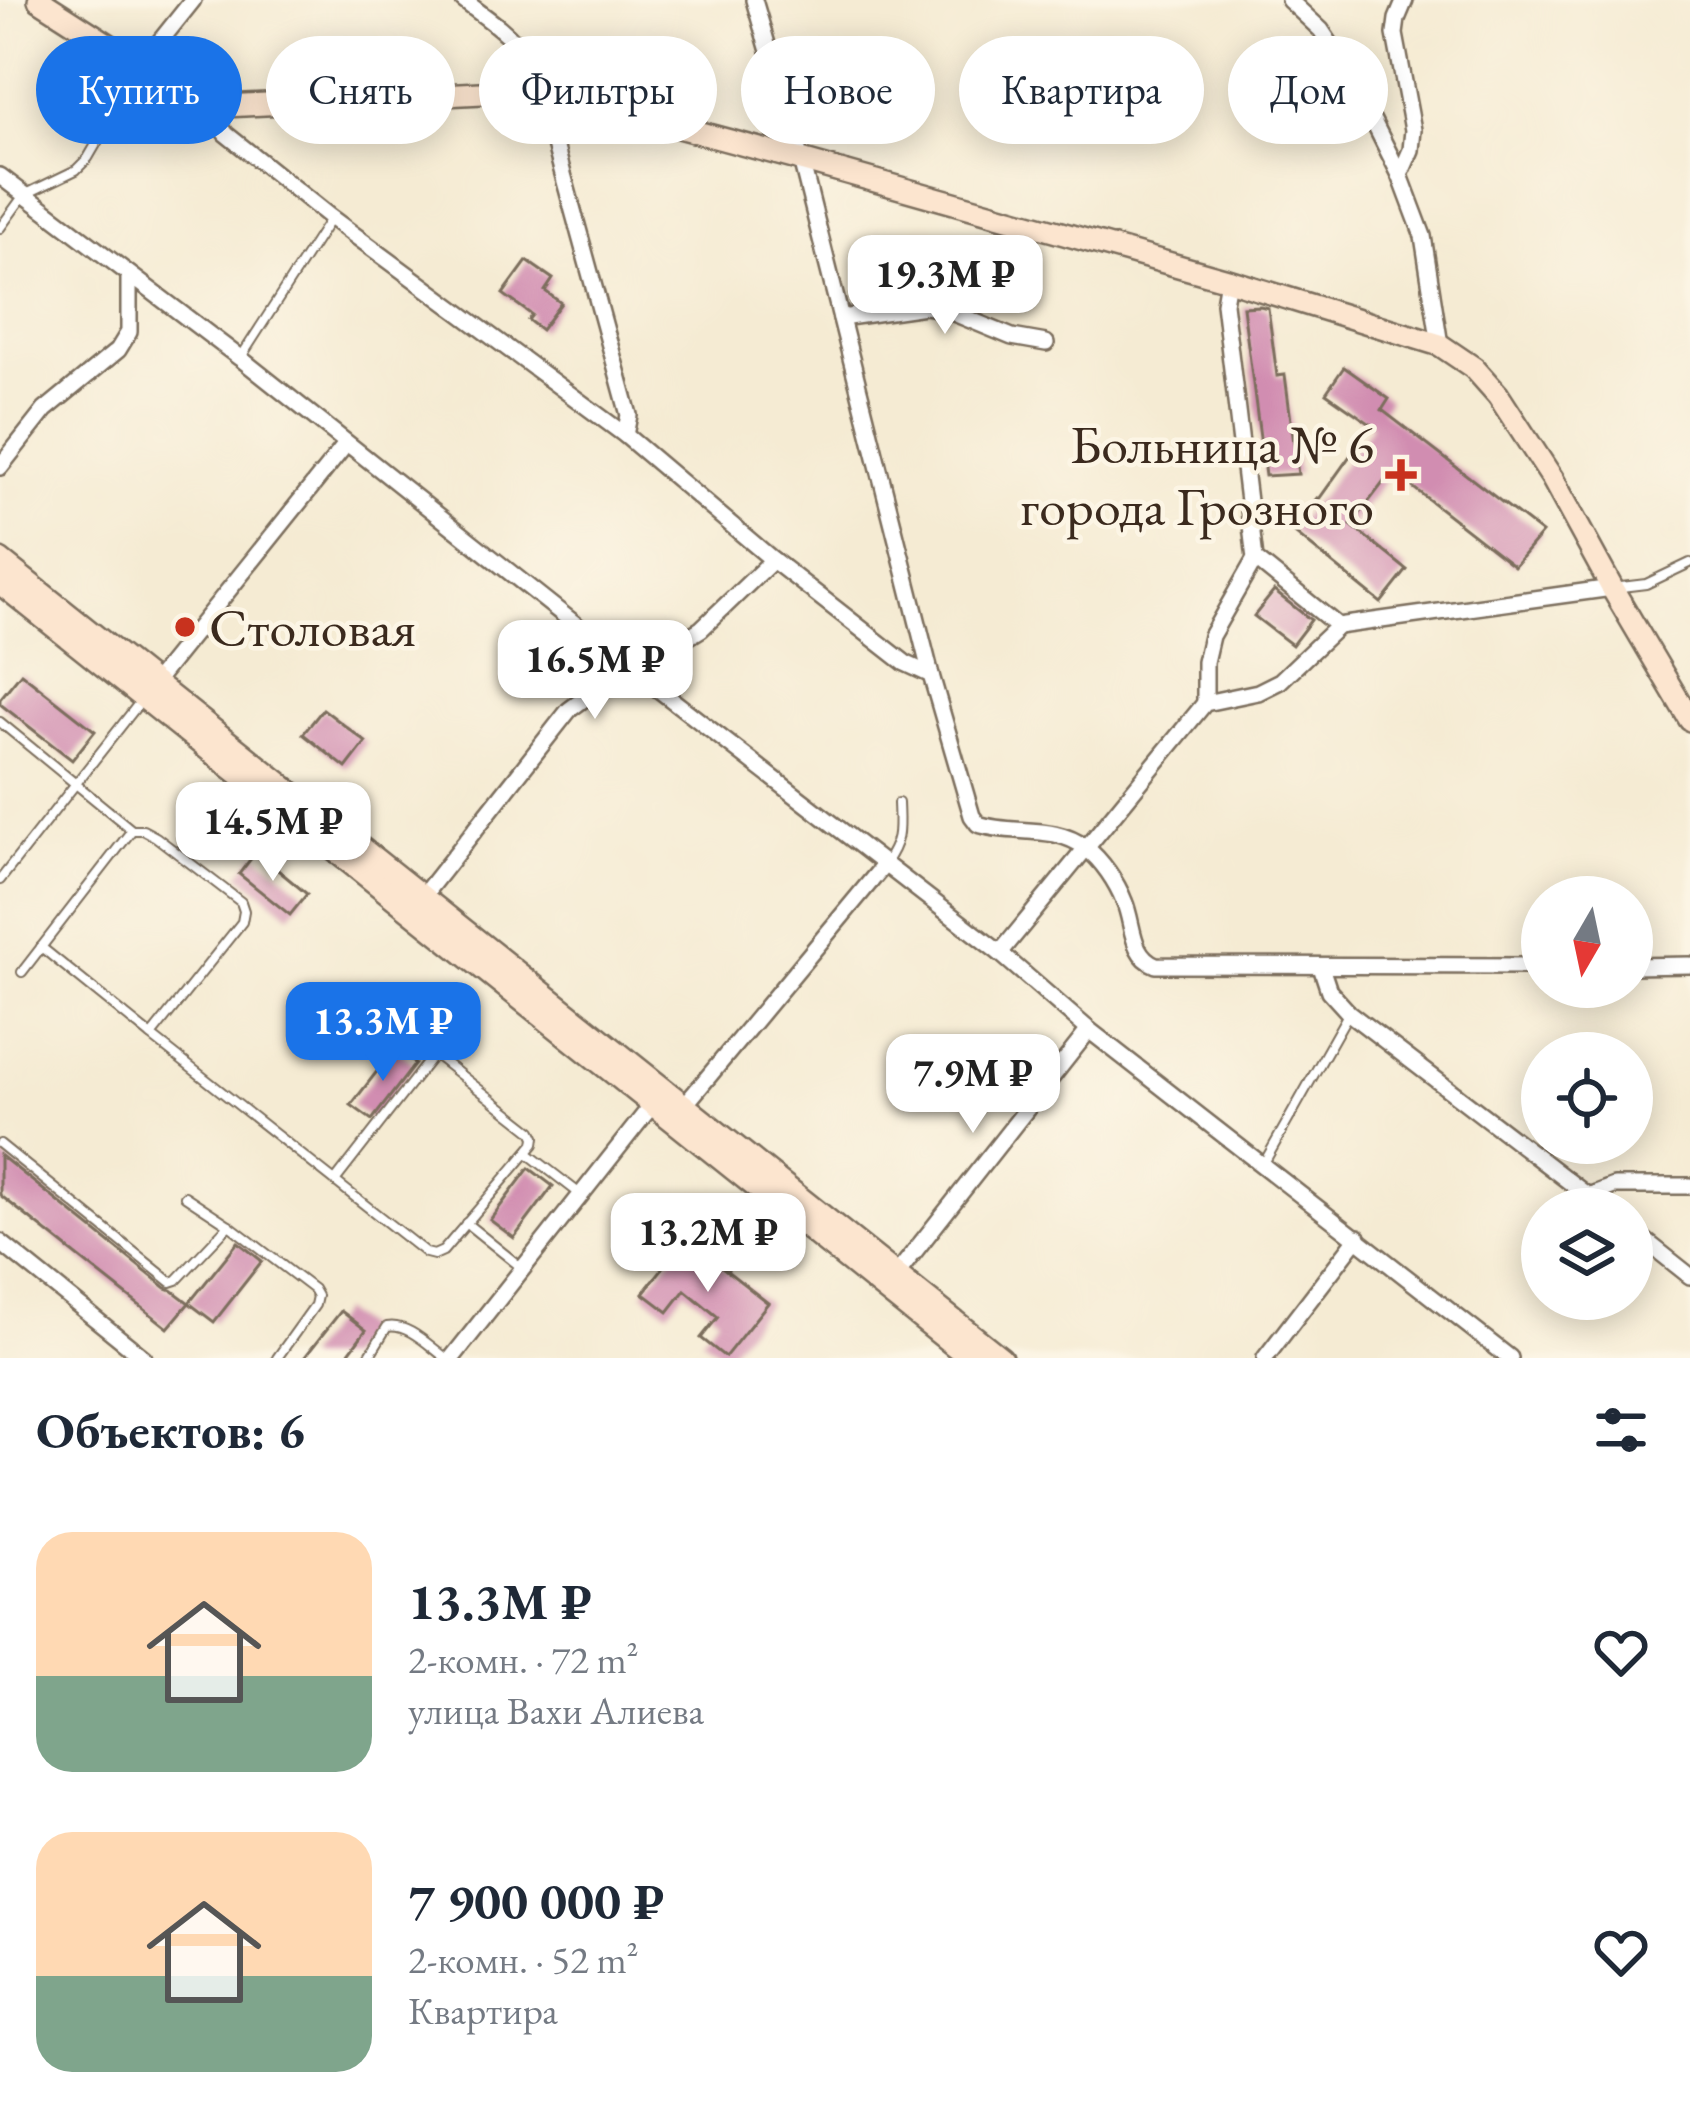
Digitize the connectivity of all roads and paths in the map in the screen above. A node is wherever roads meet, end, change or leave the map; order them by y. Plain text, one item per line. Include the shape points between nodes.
1 (40, 0) edge
2 (193, 0) edge
3 (463, 0) edge
4 (754, 0) edge
5 (1288, 0) edge
6 (1405, 0) edge
7 (96, 36) edge
8 (164, 36) edge
9 (510, 36) edge
10 (479, 93) edge
11 (242, 105) edge
12 (717, 138) edge
13 (96, 144) edge
14 (239, 144) edge
15 (555, 144) edge
16 (800, 160) junction
17 (1400, 175) junction
18 (0, 176) edge
19 (24, 195) junction
20 (330, 217) junction
21 (0, 228) edge
22 (129, 274) junction
23 (1228, 280) junction
24 (841, 318) junction
25 (1046, 344) dead end
26 (1440, 345) junction
27 (240, 358) junction
28 (625, 435) junction
29 (346, 444) junction
30 (0, 467) edge
31 (1256, 559) junction
32 (0, 560) edge
33 (773, 560) junction
34 (1690, 562) edge
35 (0, 584) edge
36 (1612, 588) junction
37 (1338, 626) junction
38 (628, 666) junction
39 (931, 675) junction
40 (148, 691) junction
41 (1205, 703) junction
42 (1690, 721) edge
43 (0, 722) edge
44 (78, 785) junction
45 (898, 803) dead end
46 (132, 830) junction
47 (1088, 849) junction
48 (885, 864) junction
49 (0, 880) edge
50 (422, 897) junction
51 (41, 947) junction
52 (1000, 953) junction
53 (1653, 965) edge
54 (1690, 965) edge
55 (1521, 966) edge
56 (1321, 967) junction
57 (22, 972) dead end
58 (1348, 1013) junction
59 (1089, 1030) junction
60 (151, 1036) junction
61 (416, 1040) dead end
62 (434, 1054) junction
63 (652, 1105) junction
64 (684, 1106) junction
65 (0, 1144) edge
66 (526, 1153) junction
67 (1264, 1164) junction
68 (335, 1181) junction
69 (1690, 1186) edge
70 (1578, 1188) edge
71 (1609, 1188) edge
72 (581, 1195) junction
73 (184, 1196) dead end
74 (466, 1223) junction
75 (229, 1225) junction
76 (1358, 1238) junction
77 (0, 1242) edge
78 (1653, 1247) edge
79 (523, 1269) junction
80 (896, 1274) junction
81 (1690, 1276) edge
82 (144, 1358) edge
83 (277, 1358) edge
84 (368, 1358) edge
85 (449, 1358) edge
86 (970, 1358) edge
87 (1001, 1358) edge
88 (1265, 1358) edge
89 (1510, 1358) edge

1 - 7 main road
2 - 8 street
3 - 9 street
4 - 16 street
5 - 17 street via 1347,69
6 - 17 street via 1395,34 1413,130
10 - 11 main road
12 - 16 main road
13 - 19 lane via 76,170
14 - 20 street
15 - 28 street via 629,415
16 - 23 main road
16 - 24 street
17 - 26 street via 1423,236
18 - 19 street
19 - 21 lane
19 - 22 street
20 - 27 lane
20 - 28 street
22 - 27 street
22 - 30 street via 129,332 118,350 46,410
23 - 26 main road
23 - 31 street via 1224,303
24 - 25 street via 925,306
24 - 39 street
26 - 36 main road via 1498,395
27 - 29 street
28 - 33 street
29 - 38 street
29 - 40 street
31 - 37 street
31 - 41 street via 1211,636
32 - 40 main road
33 - 38 street via 700,629
33 - 39 street via 904,663
34 - 36 lane via 1646,584
35 - 40 main road
36 - 37 street
36 - 42 main road
37 - 41 street via 1280,681
38 - 48 street
38 - 50 street via 569,710
39 - 47 street via 978,824 1058,833
40 - 44 lane
40 - 50 main road
40 - 63 main road
41 - 47 street
43 - 44 lane
44 - 46 lane
44 - 49 lane
45 - 48 lane via 897,845
46 - 51 lane
46 - 60 lane via 156,836 244,911
47 - 52 street
47 - 56 street via 1124,902 1146,962
48 - 52 street
48 - 64 street
50 - 64 main road
51 - 57 lane
51 - 60 lane
52 - 59 street
53 - 54 street
55 - 56 street
56 - 58 street via 1328,991
58 - 67 lane
58 - 70 street
59 - 67 street
59 - 80 street
60 - 68 lane
61 - 62 lane
62 - 66 lane via 532,1131
62 - 68 lane
63 - 72 street
63 - 86 main road
64 - 80 main road
65 - 75 lane via 171,1282
66 - 72 lane
66 - 74 lane
67 - 76 street
68 - 74 lane via 426,1253 443,1251
69 - 71 street
72 - 79 street
73 - 75 lane
74 - 79 lane
75 - 83 lane via 317,1296
76 - 88 street
76 - 89 street
77 - 82 street
78 - 81 street
79 - 85 street
80 - 87 main road
84 - 85 lane via 395,1324

